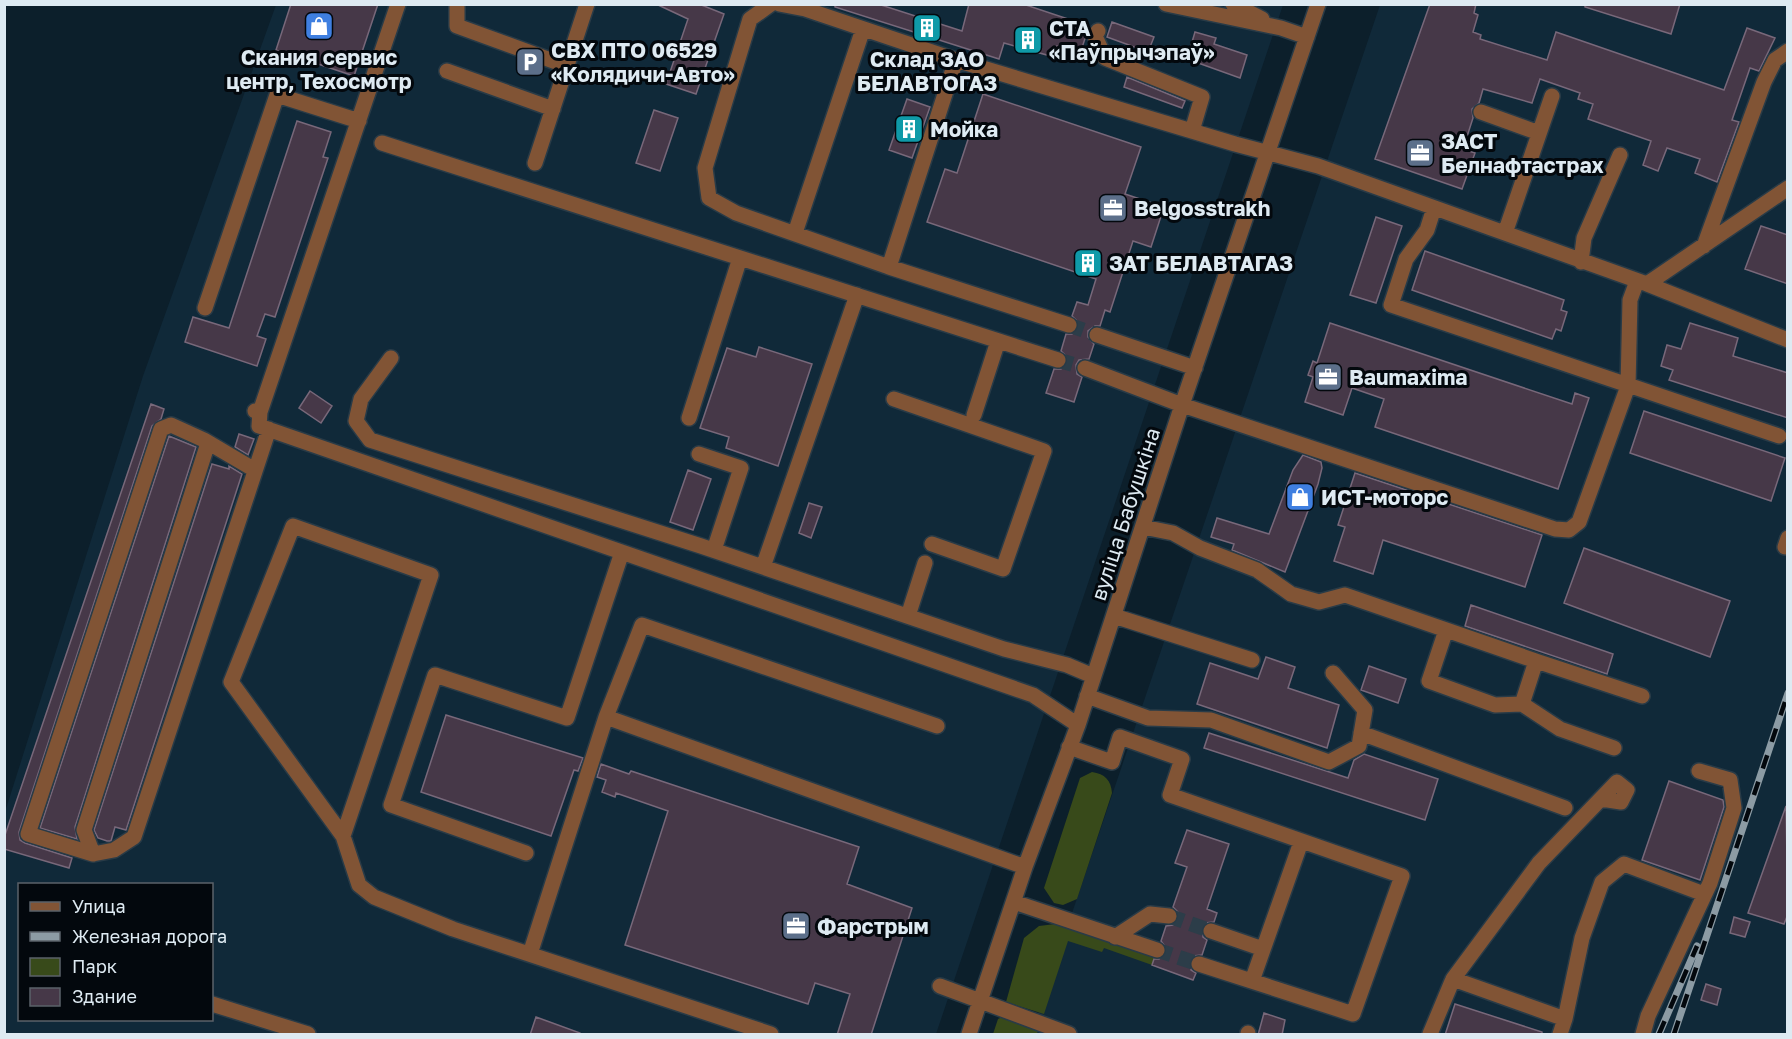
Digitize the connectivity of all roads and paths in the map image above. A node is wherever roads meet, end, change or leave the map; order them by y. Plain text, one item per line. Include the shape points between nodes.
1 (398, 4) edge
2 (457, 4) edge
3 (587, 4) edge
4 (771, 4) edge
5 (779, 4) edge
6 (1166, 4) edge
7 (1233, 4) edge
8 (1318, 4) edge
9 (1281, 28) junction
10 (863, 29) junction
11 (1098, 31) dead end
12 (1307, 37) junction
13 (1788, 51) edge
14 (956, 60) junction
15 (567, 66) junction
16 (447, 71) dead end
17 (1552, 96) dead end
18 (553, 109) junction
19 (1481, 112) dead end
20 (359, 121) junction
21 (1192, 131) junction
22 (1539, 134) junction
23 (382, 143) dead end
24 (1267, 153) junction
25 (1620, 155) dead end
26 (535, 163) dead end
27 (1788, 188) edge
28 (1434, 208) junction
29 (795, 233) junction
30 (1505, 233) junction
31 (1704, 246) junction
32 (740, 258) junction
33 (1581, 262) junction
34 (889, 267) junction
35 (1642, 283) junction
36 (856, 295) junction
37 (205, 308) dead end
38 (1069, 325) tunnel mouth
39 (1097, 335) tunnel mouth
40 (1788, 340) edge
41 (998, 341) junction
42 (391, 358) dead end
43 (1058, 360) tunnel mouth
44 (1085, 368) tunnel mouth
45 (1195, 368) junction
46 (1628, 386) junction
47 (894, 399) dead end
48 (1182, 405) junction
49 (974, 415) dead end
50 (689, 418) dead end
51 (269, 429) junction
52 (1779, 436) dead end
53 (208, 443) junction
54 (699, 454) dead end
55 (255, 470) junction
56 (1143, 527) junction
57 (932, 544) dead end
58 (714, 550) junction
59 (622, 552) junction
60 (926, 563) dead end
61 (763, 567) junction
62 (908, 616) junction
63 (1114, 616) junction
64 (1446, 630) junction
65 (1252, 660) dead end
66 (1536, 661) junction
67 (1333, 673) dead end
68 (1093, 676) junction
69 (1087, 696) junction
70 (1642, 696) dead end
71 (1522, 704) junction
72 (606, 717) junction
73 (1078, 724) junction
74 (937, 726) dead end
75 (1361, 733) junction
76 (1069, 747) junction
77 (1614, 748) dead end
78 (1699, 771) dead end
79 (1601, 799) dead end
80 (1565, 808) dead end
81 (343, 836) junction
82 (1301, 842) junction
83 (526, 853) dead end
84 (93, 854) junction
85 (1025, 867) junction
86 (1704, 894) junction
87 (1014, 902) junction
88 (1169, 916) tunnel mouth
89 (1211, 931) tunnel mouth
90 (1115, 937) junction
91 (1263, 949) junction
92 (1157, 950) tunnel mouth
93 (530, 954) junction
94 (1199, 964) tunnel mouth
95 (1453, 979) junction
96 (1252, 981) junction
97 (940, 986) dead end
98 (980, 1002) junction
99 (213, 1004) edge
100 (1565, 1018) junction
101 (310, 1034) edge
102 (771, 1035) edge
103 (969, 1035) edge
104 (1069, 1035) edge
105 (1430, 1035) edge
106 (1560, 1035) edge
107 (1643, 1035) edge

1 - 20 street
2 - 15 street via 458,26
3 - 15 street
4 - 29 street via 750,19 705,168 706,181 709,198 736,213
5 - 10 street
6 - 9 street
7 - 9 street
8 - 12 street, вуліца Бабушкіна
9 - 12 street
10 - 14 street
10 - 29 street
11 - 21 street via 1095,36 1105,58 1202,97
12 - 24 street, вуліца Бабушкіна
13 - 31 street via 1775,60 1764,81
14 - 21 street
14 - 34 street
15 - 18 street
16 - 18 street
17 - 22 street
18 - 26 street
19 - 22 street
20 - 37 street via 277,95
20 - 51 street via 258,412 259,426
21 - 24 street
22 - 30 street
23 - 32 street
24 - 28 street via 1318,166
24 - 45 street, вуліца Бабушкіна
25 - 33 street via 1584,238
27 - 31 street
28 - 30 street
28 - 46 street via 1427,230 1406,259 1391,305
29 - 34 street
30 - 33 street
31 - 35 street
32 - 36 street
32 - 50 street
33 - 35 street
34 - 38 street
35 - 40 street
35 - 46 street via 1630,300
36 - 41 street
36 - 61 street
39 - 45 street
41 - 43 street
41 - 49 street
42 - 58 street via 361,399 356,421 370,440
44 - 48 street
45 - 48 street, вуліца Бабушкіна
46 - 48 street via 1579,522 1569,530 1555,529
46 - 52 street
47 - 57 street via 1044,451 1003,569
48 - 56 street, вуліца Бабушкіна
51 - 55 street
51 - 59 street
53 - 55 street
53 - 84 street via 84,830
53 - 84 street via 171,425 161,429 28,834
54 - 58 street via 741,468
55 - 84 street via 134,837 114,850
56 - 63 street, вуліца Бабушкіна
56 - 64 street via 1173,533 1257,570 1291,594 1319,602 1345,595
58 - 61 street
59 - 73 street via 1034,694
59 - 83 street via 567,718 435,675 391,805
60 - 62 street
61 - 62 street
62 - 68 street
63 - 65 street
63 - 68 street, вуліца Бабушкіна
64 - 66 street
64 - 71 street via 1429,681 1495,705
66 - 70 street
66 - 71 street
67 - 75 street via 1365,710
68 - 69 street, вуліца Бабушкіна
69 - 73 street, вуліца Бабушкіна
69 - 75 street via 1148,718 1211,720 1329,762 1359,746
71 - 77 street via 1560,729
72 - 74 street via 642,625
72 - 85 street
72 - 93 street
73 - 76 street, вуліца Бабушкіна
75 - 80 street
76 - 82 street via 1112,762 1120,737 1182,759 1170,795
76 - 85 street, вуліца Бабушкіна
78 - 86 street via 1730,780 1734,808
79 - 95 street via 1539,863
81 - 81 street via 431,575 293,526 231,682
81 - 93 street via 359,885 374,897
82 - 91 street
82 - 96 street via 1402,876 1353,1014
85 - 87 street, вуліца Бабушкіна
86 - 100 street via 1624,864 1602,882 1582,938
86 - 107 street
87 - 90 street
87 - 98 street, вуліца Бабушкіна
88 - 90 street via 1150,914
89 - 91 street
90 - 92 street
91 - 96 street
93 - 102 street
94 - 96 street
95 - 100 street
95 - 105 street
97 - 98 street
98 - 103 street, вуліца Бабушкіна
98 - 104 street
99 - 101 street
100 - 106 street

